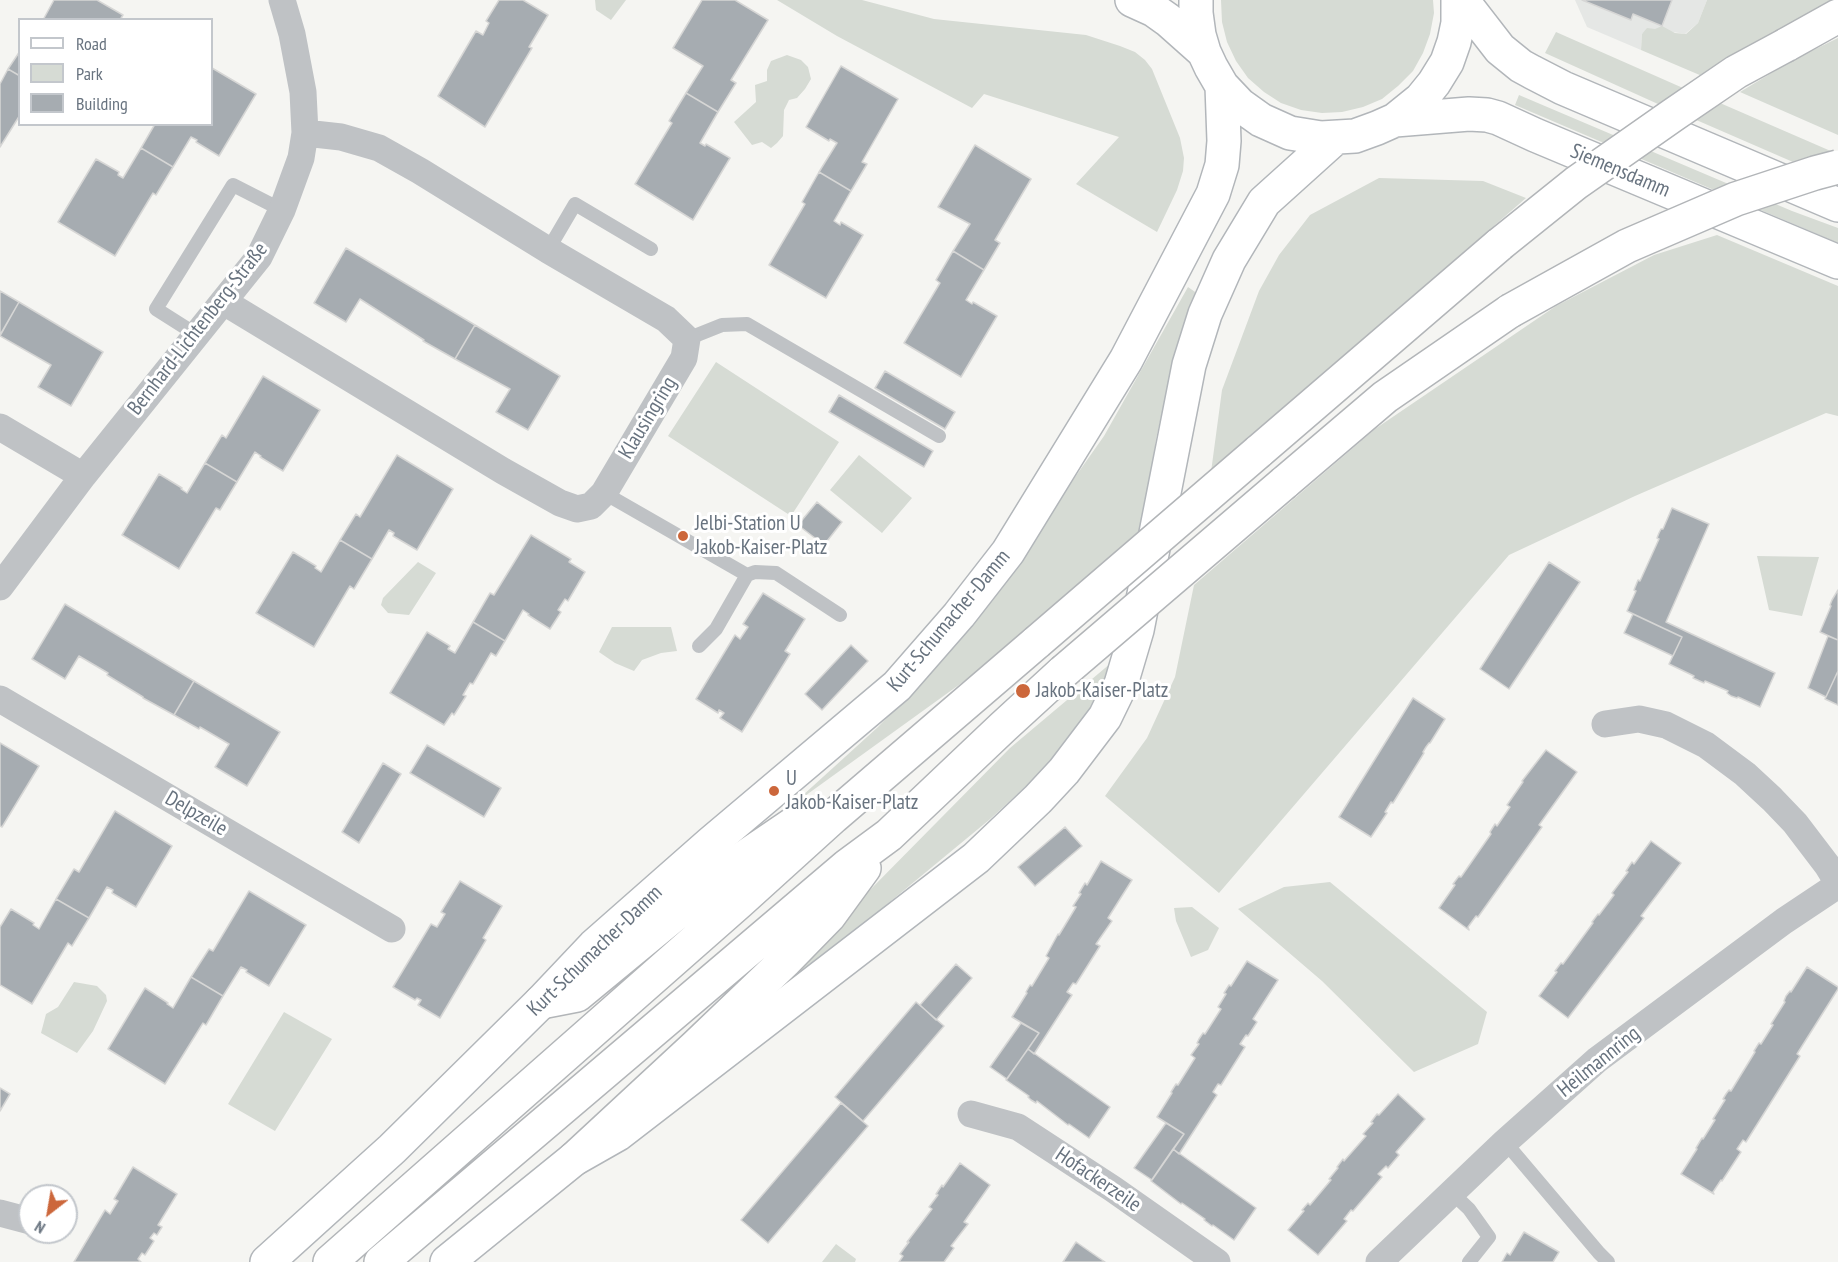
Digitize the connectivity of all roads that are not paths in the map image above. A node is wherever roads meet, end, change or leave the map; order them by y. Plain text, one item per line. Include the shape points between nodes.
1 (282, 0) edge
2 (1132, 0) edge
3 (1196, 0) edge
4 (1460, 0) edge
5 (1838, 16) edge
6 (1204, 52) junction
7 (1222, 86) junction
8 (1395, 120) junction
9 (305, 133) junction
10 (1335, 138) junction
11 (1838, 167) edge
12 (1838, 204) edge
13 (282, 210) junction
14 (548, 249) junction
15 (651, 249) dead end
16 (1838, 262) edge
17 (224, 302) junction
18 (197, 335) junction
19 (687, 339) junction
20 (0, 427) edge
21 (939, 436) dead end
22 (83, 476) junction
23 (604, 493) junction
24 (747, 575) junction
25 (0, 587) edge
26 (840, 615) dead end
27 (699, 646) dead end
28 (0, 699) edge
29 (1605, 724) dead end
30 (833, 817) junction
31 (889, 835) junction
32 (1838, 884) edge
33 (392, 929) dead end
34 (541, 1002) junction
35 (971, 1114) dead end
36 (1504, 1142) junction
37 (574, 1160) junction
38 (1451, 1192) junction
39 (0, 1213) edge
40 (18, 1218) edge
41 (267, 1262) edge
42 (330, 1262) edge
43 (381, 1262) edge
44 (447, 1262) edge
45 (1217, 1262) edge
46 (1379, 1262) edge
47 (1469, 1262) edge
48 (1608, 1262) edge

1 - 9 street, Bernhard-Lichtenberg-Straße via 303,92
2 - 6 main road via 1168,20
3 - 6 main road
4 - 8 main road via 1447,62 1421,99
4 - 12 main road via 1500,49 1532,72
5 - 30 main road, bridge via 1736,72 1576,183
6 - 7 main road
7 - 10 main road via 1240,105 1275,127 1305,136
7 - 34 main road, Kurt-Schumacher-Damm via 1224,141 1214,194 1126,360 1008,552 897,686 594,946
8 - 10 main road via 1355,136
8 - 16 main road, Siemensdamm via 1469,114 1498,118
9 - 13 street, Bernhard-Lichtenberg-Straße via 301,158
9 - 14 street via 340,137 379,148
10 - 37 main road via 1264,202 1229,260 1204,314 1186,375 1137,630 1121,684 1105,717 1064,771 976,858 618,1134
11 - 31 main road, bridge via 1736,199 1627,246 1510,311 1385,397 1043,690
13 - 17 street, Bernhard-Lichtenberg-Straße via 259,257
13 - 18 lane via 233,186 156,309
14 - 15 lane via 574,204
14 - 19 street via 666,319
17 - 18 street, Bernhard-Lichtenberg-Straße
17 - 23 street, Klausingring via 560,503 577,509 591,506
18 - 22 street, Bernhard-Lichtenberg-Straße
19 - 21 lane via 722,325 747,324
19 - 23 street, Klausingring via 684,358
20 - 22 street
22 - 25 street, Bernhard-Lichtenberg-Straße
23 - 24 lane
24 - 26 lane via 776,573
24 - 27 lane via 716,629
28 - 33 street, Delpzeile
29 - 32 street via 1639,719 1666,725 1706,745 1745,774 1795,823
30 - 34 main road via 798,821 742,859 577,994
30 - 42 main road
31 - 37 main road via 829,916
31 - 43 main road via 847,866
32 - 36 street, Heilmannring via 1597,1060
34 - 41 main road, Kurt-Schumacher-Damm via 392,1149
35 - 45 street, Hofackerzeile via 1018,1127
36 - 38 street, Heilmannring
36 - 48 lane
37 - 44 main road
38 - 46 street, Heilmannring
38 - 47 lane via 1489,1237
39 - 40 street

